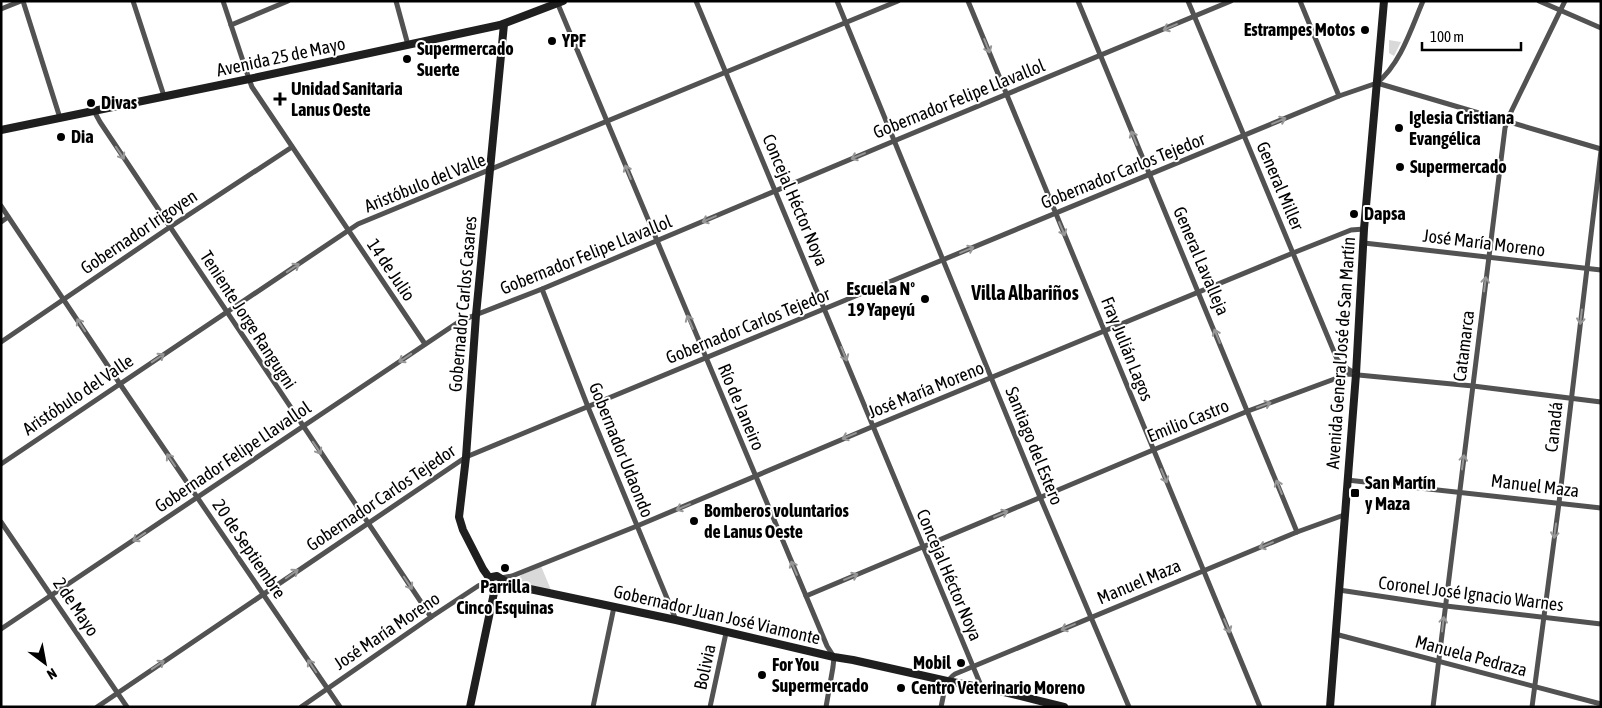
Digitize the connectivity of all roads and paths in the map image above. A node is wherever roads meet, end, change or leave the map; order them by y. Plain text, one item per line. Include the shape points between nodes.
1 (22, 1) edge
2 (133, 1) edge
3 (223, 1) edge
4 (288, 1) edge
5 (396, 1) edge
6 (696, 1) edge
7 (837, 1) edge
8 (898, 1) edge
9 (968, 1) edge
10 (1078, 1) edge
11 (1188, 1) edge
12 (1231, 1) edge
13 (1300, 1) edge
14 (1384, 1) edge
15 (1423, 1) edge
16 (1539, 1) edge
17 (1565, 1) edge
18 (559, 2) edge
19 (1, 9) edge
20 (1561, 11) junction
21 (1194, 17) junction
22 (846, 22) junction
23 (504, 24) junction
24 (231, 25) junction
25 (1601, 28) edge
26 (408, 45) junction
27 (1101, 56) junction
28 (726, 73) junction
29 (248, 80) junction
30 (1377, 83) junction
31 (1007, 95) junction
32 (164, 96) junction
33 (1339, 96) junction
34 (94, 111) junction
35 (60, 118) junction
36 (608, 122) junction
37 (1506, 122) junction
38 (1, 130) edge
39 (1244, 136) junction
40 (894, 141) junction
41 (292, 147) junction
42 (1601, 150) edge
43 (490, 171) junction
44 (1149, 175) junction
45 (776, 191) junction
46 (1, 206) edge
47 (1055, 213) junction
48 (8, 217) junction
49 (1, 222) edge
50 (170, 227) junction
51 (1364, 229) junction
52 (348, 230) junction
53 (657, 242) junction
54 (1364, 243) junction
55 (1294, 253) junction
56 (1488, 258) junction
57 (944, 260) junction
58 (1587, 269) junction
59 (1601, 270) edge
60 (542, 289) junction
61 (1199, 292) junction
62 (64, 299) junction
63 (825, 309) junction
64 (227, 312) junction
65 (476, 315) junction
66 (1104, 330) junction
67 (1, 342) edge
68 (425, 344) junction
69 (706, 358) junction
70 (1356, 374) junction
71 (991, 378) junction
72 (120, 384) junction
73 (1473, 386) junction
74 (1571, 398) junction
75 (1601, 402) edge
76 (588, 407) junction
77 (1248, 411) junction
78 (874, 426) junction
79 (302, 427) junction
80 (1153, 450) junction
81 (466, 457) junction
82 (1, 464) edge
83 (756, 476) junction
84 (1347, 480) junction
85 (1459, 492) junction
86 (197, 497) junction
87 (1040, 497) junction
88 (1559, 502) junction
89 (1601, 508) edge
90 (1344, 515) junction
91 (1, 522) edge
92 (367, 522) junction
93 (637, 526) junction
94 (1297, 532) junction
95 (922, 546) junction
96 (1204, 570) junction
97 (500, 578) junction
98 (490, 580) junction
99 (511, 585) junction
100 (497, 588) junction
101 (1339, 590) junction
102 (263, 594) junction
103 (52, 596) junction
104 (806, 596) junction
105 (1446, 606) junction
106 (614, 607) junction
107 (431, 617) junction
108 (1090, 618) junction
109 (1543, 618) junction
110 (676, 620) junction
111 (1601, 624) edge
112 (1, 629) edge
113 (726, 632) junction
114 (1335, 634) junction
115 (834, 657) junction
116 (1439, 662) junction
117 (973, 666) junction
118 (947, 681) junction
119 (1534, 687) junction
120 (982, 688) junction
121 (327, 689) junction
122 (118, 693) junction
123 (1601, 704) edge
124 (473, 706) edge
125 (1061, 706) edge
126 (97, 707) edge
127 (127, 707) edge
128 (301, 707) edge
129 (340, 707) edge
130 (593, 707) edge
131 (710, 707) edge
132 (826, 707) edge
133 (942, 707) edge
134 (1129, 707) edge
135 (1260, 707) edge
136 (1330, 707) edge
137 (1434, 707) edge
138 (1532, 707) edge

1 - 19 street
1 - 35 street
2 - 32 street
3 - 24 street, 14 de Julio
4 - 24 street
5 - 26 street
6 - 28 street, Concejal Héctor Noya
7 - 22 street, Santiago del Estero
8 - 22 street, Aristóbulo del Valle
9 -> 31 street, Fray Julián Lagos
10 - 27 street, General Lavalleja
11 - 21 street, General Miller
12 - 21 street, Gobernador Felipe Llavallol
13 - 33 street
14 - 30 street, Avenida General José de San Martín
15 - 30 street via 1398,57 1386,76
16 - 20 street
17 - 20 street, Catamarca
18 - 23 street, Avenida 25 de Mayo
18 - 36 street, Río de Janeiro
20 - 25 street
20 - 37 street, Catamarca
21 -> 27 street, Gobernador Felipe Llavallol
21 - 39 street, General Miller
22 - 28 street, Aristóbulo del Valle
22 - 40 street, Santiago del Estero
23 - 26 street, Avenida 25 de Mayo
23 - 43 street, Gobernador Carlos Casares
24 - 29 street, 14 de Julio
26 - 29 street, Avenida 25 de Mayo
27 - 31 street, Gobernador Felipe Llavallol
44 -> 27 street, General Lavalleja
28 - 36 street, Aristóbulo del Valle
28 - 45 street, Concejal Héctor Noya
29 - 32 street, Avenida 25 de Mayo
29 - 41 street, 14 de Julio
30 - 33 street, Gobernador Carlos Tejedor
30 - 37 street
30 - 51 street, Avenida General José de San Martín
31 - 40 street, Gobernador Felipe Llavallol
31 - 47 street, Fray Julián Lagos
32 - 34 street, Avenida 25 de Mayo
39 -> 33 street, Gobernador Carlos Tejedor
34 - 35 street, Avenida 25 de Mayo
34 -> 50 street, Teniente Jorge Rangugni
35 - 38 street, Avenida 25 de Mayo
36 - 43 street, Aristóbulo del Valle
53 -> 36 street, Río de Janeiro
37 - 42 street
37 - 56 street, Catamarca
39 - 44 street, Gobernador Carlos Tejedor
39 - 55 street, General Miller
40 -> 45 street, Gobernador Felipe Llavallol
40 - 57 street, Santiago del Estero
41 - 50 street, Gobernador Irigoyen
41 - 52 street, 14 de Julio
42 - 58 street, Canadá
43 - 52 street, Aristóbulo del Valle
43 - 65 street, Gobernador Carlos Casares
44 - 47 street, Gobernador Carlos Tejedor
44 - 61 street, General Lavalleja
45 -> 53 street, Gobernador Felipe Llavallol
45 - 63 street, Concejal Héctor Noya
46 - 48 street, 20 de Septiembre
57 -> 47 street, Gobernador Carlos Tejedor
47 -> 66 street, Fray Julián Lagos
48 - 49 street
48 - 62 street, 20 de Septiembre
50 - 62 street, Gobernador Irigoyen
50 - 64 street, Teniente Jorge Rangugni
51 - 54 street, Avenida General José de San Martín
51 - 55 street, José María Moreno via 1351,230
64 -> 52 street, Aristóbulo del Valle
52 - 68 street, 14 de Julio
53 - 60 street, Gobernador Felipe Llavallol
69 -> 53 street, Río de Janeiro
54 - 56 street, José María Moreno
54 - 70 street, Avenida General José de San Martín
55 - 61 street, José María Moreno
55 - 70 street, General Miller via 1337,359
56 - 58 street, José María Moreno
73 -> 56 street, Catamarca
57 - 63 street, Gobernador Carlos Tejedor
57 - 71 street, Santiago del Estero
58 - 59 street, José María Moreno
58 -> 74 street, Canadá
60 - 65 street, Gobernador Felipe Llavallol
60 - 76 street, Gobernador Udaondo
61 - 66 street, José María Moreno
77 -> 61 street, General Lavalleja
62 - 67 street, Gobernador Irigoyen
72 -> 62 street, 20 de Septiembre
63 - 69 street, Gobernador Carlos Tejedor
63 -> 78 street, Concejal Héctor Noya
72 -> 64 street, Aristóbulo del Valle
64 - 79 street, Teniente Jorge Rangugni
65 - 68 street, Gobernador Felipe Llavallol via 460,321
65 - 81 street, Gobernador Carlos Casares
66 - 71 street, José María Moreno
66 - 80 street, Fray Julián Lagos
68 -> 79 street, Gobernador Felipe Llavallol
69 - 76 street, Gobernador Carlos Tejedor
69 - 83 street, Río de Janeiro
70 - 73 street, Emilio Castro
77 -> 70 street, Emilio Castro via 1348,374
70 - 84 street, Avenida General José de San Martín
71 - 78 street, José María Moreno
71 - 87 street, Santiago del Estero
72 - 82 street, Aristóbulo del Valle
86 -> 72 street, 20 de Septiembre
73 - 74 street, Emilio Castro
85 -> 73 street, Catamarca
74 - 75 street, Emilio Castro
74 - 88 street, Canadá
76 - 81 street, Gobernador Carlos Tejedor
76 - 93 street, Gobernador Udaondo
77 - 80 street, Emilio Castro
94 -> 77 street, General Lavalleja
78 -> 83 street, José María Moreno
78 - 95 street, Concejal Héctor Noya
79 - 86 street, Gobernador Felipe Llavallol
79 -> 92 street, Teniente Jorge Rangugni
80 - 87 street, Emilio Castro
80 -> 96 street, Fray Julián Lagos
81 - 92 street, Gobernador Carlos Tejedor
81 - 98 street, Gobernador Carlos Casares via 461,524
83 -> 93 street, José María Moreno
104 -> 83 street, Río de Janeiro
84 - 85 street, Manuel Maza
84 - 90 street, Avenida General José de San Martín
85 - 88 street, Manuel Maza
85 - 105 street, Catamarca
86 - 102 street, 20 de Septiembre
86 -> 103 street, Gobernador Felipe Llavallol
95 -> 87 street, Emilio Castro
87 - 108 street, Santiago del Estero
88 - 89 street, Manuel Maza
88 -> 109 street, Canadá
90 - 94 street, Manuel Maza
90 - 101 street, Avenida General José de San Martín
91 - 103 street, 2 de Mayo
102 -> 92 street, Gobernador Carlos Tejedor
92 -> 107 street, Teniente Jorge Rangugni
93 - 97 street, José María Moreno
93 - 110 street, Gobernador Udaondo
94 -> 96 street, Manuel Maza
104 -> 95 street, Emilio Castro
95 - 117 street, Concejal Héctor Noya
96 - 108 street, Manuel Maza
96 -> 135 street, Fray Julián Lagos
97 - 98 street via 494,576
97 - 99 street, Gobernador Juan José Viamonte
97 - 100 street via 501,584
98 - 100 street via 490,586
98 - 107 street, José María Moreno
99 - 100 street, Gobernador Juan José Viamonte
99 - 106 street, Gobernador Juan José Viamonte
100 - 124 street
101 - 105 street, Coronel José Ignacio Warnes
101 - 114 street, Avenida General José de San Martín
121 -> 102 street, 20 de Septiembre
122 -> 102 street, Gobernador Carlos Tejedor
103 - 112 street, Gobernador Felipe Llavallol
103 - 122 street, 2 de Mayo
104 - 115 street, Río de Janeiro
105 - 109 street, Coronel José Ignacio Warnes
116 -> 105 street, Catamarca
106 - 110 street, Gobernador Juan José Viamonte
106 - 130 street
107 - 121 street, José María Moreno
108 -> 117 street, Manuel Maza
108 - 134 street, Santiago del Estero
109 - 111 street, Coronel José Ignacio Warnes
109 - 119 street, Canadá
110 - 113 street, Gobernador Juan José Viamonte
113 - 115 street, Gobernador Juan José Viamonte
113 - 131 street, Bolivia
114 - 116 street, Manuela Pedraza
114 - 136 street, Avenida General José de San Martín
115 - 118 street, Gobernador Juan José Viamonte
115 - 132 street
116 - 119 street, Manuela Pedraza
116 - 137 street, Catamarca
117 - 118 street, Manuel Maza
117 - 120 street, Concejal Héctor Noya
118 - 120 street, Gobernador Juan José Viamonte
118 - 133 street
119 - 123 street, Manuela Pedraza
119 - 138 street, Canadá
120 - 125 street, Gobernador Juan José Viamonte
121 - 128 street, José María Moreno
121 - 129 street, 20 de Septiembre
122 - 126 street, Gobernador Carlos Tejedor
122 - 127 street, 2 de Mayo

